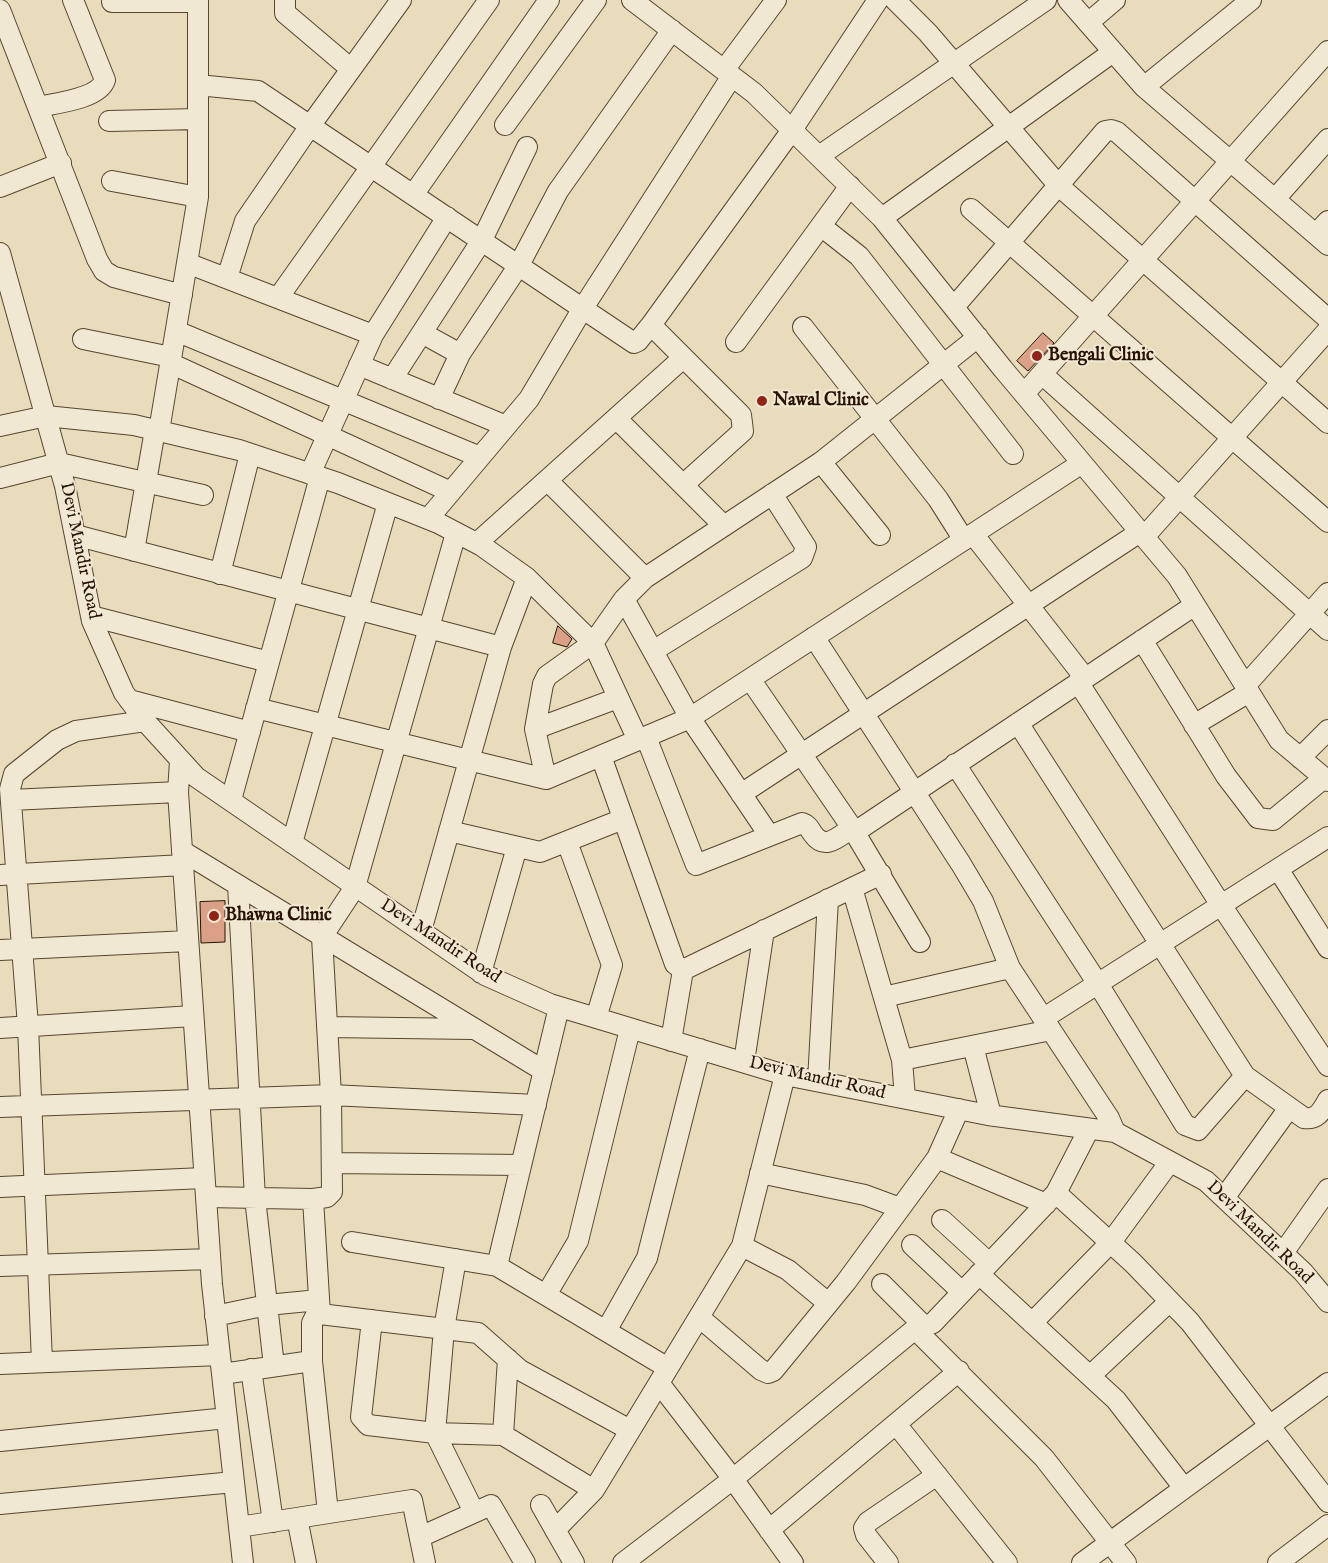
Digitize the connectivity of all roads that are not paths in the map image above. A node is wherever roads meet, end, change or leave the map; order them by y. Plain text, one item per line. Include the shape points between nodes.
1 (73, 0) edge
2 (285, 0) edge
3 (401, 0) edge
4 (490, 0) edge
5 (549, 0) edge
6 (596, 0) edge
7 (632, 0) edge
8 (776, 0) edge
9 (878, 0) edge
10 (895, 0) edge
11 (1046, 0) edge
12 (1068, 0) edge
13 (1116, 0) edge
14 (1251, 0) edge
15 (198, 1) edge
16 (112, 2) dead end
17 (0, 10) edge
18 (1088, 23) junction
19 (672, 30) junction
20 (1328, 51) edge
21 (1113, 52) junction
22 (955, 64) junction
23 (351, 69) junction
24 (728, 73) junction
25 (198, 85) junction
26 (1144, 87) junction
27 (38, 107) junction
28 (198, 119) junction
29 (110, 121) dead end
30 (505, 125) dead end
31 (310, 126) junction
32 (1007, 126) junction
33 (792, 130) junction
34 (1328, 140) edge
35 (527, 147) dead end
36 (819, 156) junction
37 (1231, 160) junction
38 (61, 164) junction
39 (370, 166) junction
40 (112, 181) dead end
41 (850, 186) junction
42 (1059, 186) junction
43 (0, 187) edge
44 (413, 195) junction
45 (198, 197) junction
46 (1276, 199) junction
47 (1196, 200) junction
48 (971, 209) dead end
49 (447, 217) junction
50 (882, 218) junction
51 (821, 226) junction
52 (1324, 233) edge
53 (482, 240) junction
54 (1010, 243) junction
55 (0, 253) edge
56 (1143, 260) junction
57 (187, 262) junction
58 (519, 265) junction
59 (227, 278) junction
60 (5, 287) edge
61 (182, 294) junction
62 (278, 298) junction
63 (954, 307) junction
64 (583, 308) junction
65 (1093, 317) junction
66 (1328, 319) edge
67 (651, 324) junction
68 (803, 327) dead end
69 (1328, 330) edge
70 (176, 331) junction
71 (422, 333) junction
72 (373, 335) junction
73 (978, 337) junction
74 (83, 339) dead end
75 (736, 342) dead end
76 (460, 354) junction
77 (684, 358) junction
78 (171, 360) junction
79 (360, 365) junction
80 (943, 365) junction
81 (1042, 374) junction
82 (392, 379) junction
83 (1282, 382) junction
84 (1024, 394) junction
85 (440, 399) junction
86 (343, 401) junction
87 (46, 416) junction
88 (616, 418) junction
89 (874, 419) junction
90 (1328, 423) edge
91 (0, 426) edge
92 (506, 426) junction
93 (157, 431) junction
94 (328, 435) junction
95 (1232, 438) junction
96 (250, 454) junction
97 (1013, 454) dead end
98 (480, 457) junction
99 (821, 462) junction
100 (59, 463) junction
101 (1082, 463) junction
102 (315, 476) junction
103 (0, 478) edge
104 (547, 480) junction
105 (146, 483) junction
106 (683, 485) junction
107 (451, 492) junction
108 (772, 494) junction
109 (203, 496) dead end
110 (1179, 497) junction
111 (388, 503) junction
112 (428, 519) junction
113 (1328, 522) edge
114 (724, 526) junction
115 (456, 533) junction
116 (1142, 534) junction
117 (75, 535) junction
118 (880, 535) dead end
119 (968, 537) junction
120 (477, 543) junction
121 (134, 551) junction
122 (220, 574) junction
123 (528, 578) junction
124 (645, 578) junction
125 (288, 592) junction
126 (1328, 593) edge
127 (624, 599) junction
128 (1030, 604) junction
129 (1195, 605) junction
130 (358, 610) junction
131 (1309, 614) junction
132 (91, 616) junction
133 (429, 628) junction
134 (1328, 630) edge
135 (814, 637) junction
136 (1142, 640) junction
137 (593, 643) junction
138 (501, 646) junction
139 (653, 651) junction
140 (269, 662) junction
141 (750, 679) junction
142 (1082, 680) junction
143 (1247, 689) junction
144 (618, 698) junction
145 (129, 700) junction
146 (256, 708) junction
147 (863, 713) junction
148 (690, 718) junction
149 (145, 721) junction
150 (1018, 723) junction
151 (325, 725) junction
152 (1194, 725) junction
153 (534, 729) junction
154 (1328, 730) edge
155 (250, 732) junction
156 (642, 738) junction
157 (397, 743) junction
158 (802, 753) junction
159 (601, 756) junction
160 (1300, 758) junction
161 (469, 760) junction
162 (180, 761) junction
163 (956, 764) junction
164 (546, 779) junction
165 (1326, 780) edge
166 (178, 792) junction
167 (914, 792) junction
168 (741, 794) junction
169 (11, 800) junction
170 (231, 800) junction
171 (623, 819) junction
172 (854, 830) junction
173 (449, 831) junction
174 (769, 835) junction
175 (1328, 837) edge
176 (567, 842) junction
177 (292, 843) junction
178 (517, 847) junction
179 (182, 858) junction
180 (1278, 869) junction
181 (881, 874) junction
182 (8, 875) edge
183 (238, 885) junction
184 (356, 887) junction
185 (852, 888) junction
186 (828, 899) junction
187 (1221, 905) junction
188 (764, 930) junction
189 (420, 932) junction
190 (322, 937) junction
191 (188, 941) junction
192 (920, 942) dead end
193 (1159, 945) junction
194 (1328, 948) edge
195 (22, 949) junction
196 (0, 950) edge
197 (1010, 968) junction
198 (682, 970) junction
199 (481, 973) junction
200 (1098, 984) junction
201 (884, 997) junction
202 (559, 1007) junction
203 (193, 1016) junction
204 (596, 1018) junction
205 (1048, 1024) junction
206 (28, 1026) junction
207 (327, 1027) junction
208 (0, 1028) edge
209 (474, 1029) junction
210 (630, 1029) junction
211 (671, 1040) junction
212 (973, 1046) junction
213 (700, 1049) junction
214 (902, 1060) junction
215 (744, 1062) junction
216 (1328, 1066) edge
217 (544, 1071) junction
218 (785, 1075) junction
219 (1245, 1076) junction
220 (818, 1081) junction
221 (331, 1095) junction
222 (249, 1097) junction
223 (199, 1098) junction
224 (905, 1098) junction
225 (1328, 1100) edge
226 (536, 1105) junction
227 (0, 1107) edge
228 (30, 1107) junction
229 (1289, 1108) junction
230 (959, 1109) junction
231 (991, 1115) junction
232 (1088, 1130) junction
233 (1115, 1132) junction
234 (937, 1158) junction
235 (332, 1162) junction
236 (1169, 1163) junction
237 (521, 1165) junction
238 (760, 1174) junction
239 (34, 1185) junction
240 (0, 1187) edge
241 (205, 1187) junction
242 (1328, 1190) edge
243 (255, 1198) junction
244 (313, 1198) junction
245 (1051, 1198) junction
246 (1224, 1198) junction
247 (900, 1208) junction
248 (942, 1220) dead end
249 (352, 1242) dead end
250 (1111, 1242) junction
251 (912, 1245) dead end
252 (742, 1246) junction
253 (1283, 1252) junction
254 (210, 1259) junction
255 (456, 1259) junction
256 (38, 1265) junction
257 (0, 1266) edge
258 (497, 1266) junction
259 (984, 1268) junction
260 (882, 1284) dead end
261 (962, 1292) junction
262 (546, 1295) junction
263 (1170, 1301) junction
264 (1328, 1302) edge
265 (828, 1303) junction
266 (267, 1305) junction
267 (320, 1307) junction
268 (215, 1316) junction
269 (699, 1317) junction
270 (372, 1320) junction
271 (1032, 1322) junction
272 (919, 1327) junction
273 (444, 1329) junction
274 (606, 1331) junction
275 (508, 1359) junction
276 (312, 1361) junction
277 (42, 1362) junction
278 (0, 1364) edge
279 (221, 1364) junction
280 (274, 1366) junction
281 (251, 1370) junction
282 (959, 1371) junction
283 (663, 1376) junction
284 (1090, 1376) junction
285 (1328, 1383) edge
286 (227, 1418) junction
287 (896, 1424) junction
288 (1269, 1426) junction
289 (630, 1430) junction
290 (435, 1433) junction
291 (503, 1435) junction
292 (0, 1440) edge
293 (936, 1475) junction
294 (733, 1479) junction
295 (234, 1482) junction
296 (1184, 1488) junction
297 (594, 1490) junction
298 (1328, 1502) edge
299 (0, 1504) edge
300 (541, 1505) dead end
301 (474, 1512) junction
302 (328, 1513) junction
303 (297, 1518) junction
304 (272, 1522) junction
305 (1328, 1525) edge
306 (239, 1527) junction
307 (555, 1530) junction
308 (769, 1530) junction
309 (420, 1537) junction
310 (1110, 1542) junction
311 (243, 1563) edge
312 (306, 1563) edge
313 (424, 1563) edge
314 (525, 1563) edge
315 (574, 1563) edge
316 (623, 1563) edge
317 (793, 1563) edge
318 (888, 1563) edge
319 (1007, 1563) edge
320 (1082, 1563) edge
321 (1126, 1563) edge
322 (1278, 1563) edge

1 - 27 street via 105,80 94,94
2 - 23 street via 285,13 294,23
3 - 23 street
4 - 39 street
5 - 44 street
6 - 30 street
7 - 19 street
8 - 24 street
9 - 33 street
10 - 22 street
11 - 22 street
12 - 18 street
13 - 18 street
14 - 26 street
15 - 16 street
15 - 25 street
17 - 27 street
18 - 21 street
19 - 24 street
19 - 58 street via 558,191
20 - 37 street
21 - 26 street
21 - 32 street
22 - 32 street
22 - 36 street
23 - 31 street
24 - 33 street
24 - 64 street
25 - 28 street
25 - 31 street via 258,91
26 - 37 street
27 - 38 street
28 - 29 street
28 - 45 street
31 - 39 street
31 - 59 street via 245,221
32 - 42 street
32 - 50 street
33 - 36 street
33 - 67 street
34 - 46 street
35 - 53 street
36 - 41 street
37 - 46 street
37 - 47 street
38 - 43 street
38 - 61 street via 104,271 114,277
39 - 44 street
39 - 62 street
40 - 45 street
41 - 50 street
41 - 51 street
42 - 47 street via 1105,131 1111,130
42 - 54 street
42 - 56 street
44 - 49 street
45 - 57 street
46 - 52 street
47 - 56 street
47 - 66 street
48 - 54 street
49 - 53 street
49 - 72 street
50 - 63 street
51 - 75 street
51 - 80 street via 859,256
53 - 58 street
53 - 71 street
54 - 63 street
54 - 65 street
55 - 60 street, Devi Mandir Road
56 - 65 street
56 - 83 street
57 - 59 street
57 - 61 street
58 - 64 street
58 - 76 street
59 - 62 street
60 - 87 street, Devi Mandir Road
61 - 70 street
62 - 72 street
63 - 73 street
64 - 67 street via 634,343
64 - 92 street via 530,399
65 - 81 street
65 - 95 street
67 - 77 street
68 - 89 street
69 - 83 street
70 - 78 street
70 - 86 street
71 - 76 street
71 - 82 street
72 - 79 street
73 - 80 street
73 - 84 street
74 - 78 street
76 - 85 street
77 - 88 street
77 - 106 street via 740,415 743,431
78 - 93 street
78 - 94 street
79 - 82 street
79 - 86 street
80 - 89 street
80 - 97 street
81 - 84 street
81 - 110 street
82 - 85 street
83 - 90 street
83 - 95 street
84 - 101 street
85 - 92 street
86 - 94 street
86 - 98 street
87 - 91 street
87 - 93 street via 134,425
87 - 100 street, Devi Mandir Road
88 - 104 street
88 - 106 street
89 - 99 street
89 - 119 street
92 - 98 street
93 - 96 street
93 - 105 street
94 - 102 street
94 - 107 street
95 - 110 street
95 - 113 street
96 - 102 street
96 - 122 street
98 - 107 street
99 - 108 street
99 - 118 street
100 - 103 street
100 - 105 street
100 - 117 street, Devi Mandir Road
101 - 116 street
101 - 119 street
102 - 111 street
102 - 125 street
104 - 120 street
104 - 124 street
105 - 109 street
105 - 121 street
106 - 114 street
107 - 112 street
108 - 114 street
108 - 139 street via 806,547 802,558
110 - 116 street
110 - 131 street
111 - 112 street
111 - 130 street
112 - 115 street
114 - 124 street
115 - 120 street
115 - 133 street
116 - 128 street
116 - 129 street via 1177,576
117 - 121 street
117 - 132 street, Devi Mandir Road
119 - 128 street
119 - 135 street
120 - 123 street
121 - 122 street
122 - 125 street
123 - 137 street
123 - 138 street
124 - 127 street
125 - 130 street
125 - 140 street
126 - 131 street
127 - 137 street
127 - 139 street
128 - 142 street
128 - 147 street
129 - 136 street
129 - 143 street
130 - 133 street
130 - 151 street
131 - 134 street
131 - 143 street
132 - 140 street
132 - 145 street, Devi Mandir Road
133 - 138 street
133 - 157 street
135 - 141 street
135 - 147 street
136 - 142 street
136 - 152 street
137 - 144 street
137 - 153 street via 547,676
138 - 161 street
139 - 148 street
140 - 146 street
141 - 148 street
141 - 158 street
142 - 150 street
142 - 187 street
143 - 152 street
143 - 160 street via 1279,740
144 - 153 street
144 - 156 street
145 - 149 street, Devi Mandir Road
145 - 155 street
146 - 151 street
146 - 155 street
147 - 158 street
147 - 167 street
148 - 156 street
148 - 168 street
149 - 162 street, Devi Mandir Road
149 - 169 street via 76,731 57,740 14,774
150 - 163 street
150 - 193 street
151 - 157 street
151 - 177 street
152 - 165 street via 1226,776 1258,818 1272,820
153 - 164 street
154 - 160 street
155 - 170 street
156 - 159 street
156 - 174 street via 696,865
157 - 161 street
157 - 184 street
158 - 168 street
158 - 172 street
159 - 164 street
159 - 171 street
160 - 165 street
161 - 164 street
161 - 173 street
162 - 166 street
162 - 170 street, Devi Mandir Road
163 - 167 street
163 - 200 street
166 - 169 street
166 - 179 street
167 - 172 street
167 - 197 street via 983,901
168 - 174 street
169 - 182 street
170 - 177 street, Devi Mandir Road
171 - 176 street
171 - 198 street via 674,964
172 - 174 street via 824,844 802,823
172 - 181 street
173 - 178 street
173 - 189 street
175 - 180 street
176 - 178 street via 540,852
176 - 204 street via 612,965
177 - 184 street, Devi Mandir Road
178 - 199 street
179 - 182 street
179 - 183 street
179 - 191 street
180 - 187 street
180 - 194 street
181 - 185 street
181 - 192 street
182 - 195 street
183 - 190 street
183 - 222 street
184 - 189 street, Devi Mandir Road
184 - 190 street
185 - 186 street
185 - 201 street
186 - 188 street
186 - 220 street
187 - 193 street
187 - 216 street
188 - 198 street
188 - 215 street
189 - 199 street, Devi Mandir Road
190 - 207 street
190 - 209 street
191 - 195 street
191 - 203 street
193 - 200 street
193 - 219 street
195 - 196 street
195 - 206 street
197 - 201 street
197 - 205 street
198 - 211 street
199 - 202 street, Devi Mandir Road
200 - 205 street
200 - 219 street via 1185,1125 1198,1130
201 - 214 street
202 - 204 street, Devi Mandir Road
202 - 217 street
203 - 206 street
203 - 223 street
204 - 210 street, Devi Mandir Road
205 - 212 street
205 - 233 street
206 - 208 street
206 - 228 street
207 - 209 street
207 - 221 street
209 - 217 street
210 - 211 street, Devi Mandir Road
210 - 262 street via 578,1241
211 - 213 street, Devi Mandir Road
212 - 214 street
212 - 231 street
213 - 215 street, Devi Mandir Road
213 - 274 street via 647,1258
214 - 224 street
215 - 218 street, Devi Mandir Road
217 - 226 street
218 - 220 street, Devi Mandir Road
218 - 238 street
219 - 229 street
220 - 224 street, Devi Mandir Road
221 - 222 street
221 - 226 street
221 - 235 street
222 - 223 street
222 - 243 street
223 - 228 street
223 - 241 street
224 - 230 street, Devi Mandir Road
225 - 229 street via 1318,1116 1312,1119 1304,1118
226 - 237 street
227 - 228 street
228 - 239 street
229 - 246 street
230 - 231 street, Devi Mandir Road
230 - 234 street
231 - 232 street, Devi Mandir Road
232 - 233 street, Devi Mandir Road
232 - 245 street
233 - 236 street, Devi Mandir Road
234 - 245 street
234 - 247 street
235 - 237 street
235 - 244 street via 332,1192 327,1197
236 - 246 street, Devi Mandir Road via 1206,1181
236 - 250 street
237 - 258 street
238 - 247 street via 865,1195
238 - 252 street
239 - 240 street
239 - 241 street
239 - 256 street
241 - 243 street
241 - 254 street
242 - 253 street
243 - 244 street
243 - 266 street
244 - 267 street
245 - 250 street
245 - 259 street
246 - 253 street, Devi Mandir Road
247 - 265 street
248 - 259 street
249 - 255 street
250 - 263 street
250 - 271 street
251 - 261 street
252 - 265 street via 788,1270
252 - 269 street
253 - 264 street, Devi Mandir Road
254 - 256 street
254 - 268 street
255 - 258 street
255 - 273 street
256 - 257 street
256 - 277 street
258 - 262 street
259 - 261 street
259 - 271 street
260 - 272 street
261 - 272 street via 933,1323
262 - 274 street
263 - 284 street
263 - 288 street via 1190,1322
265 - 269 street via 768,1373
266 - 267 street
266 - 268 street
266 - 280 street
267 - 270 street
267 - 276 street via 312,1323
268 - 279 street
269 - 283 street
270 - 273 street
270 - 290 street via 361,1417 368,1425
271 - 284 street
272 - 282 street
272 - 294 street
273 - 275 street via 478,1333
273 - 290 street
274 - 283 street
275 - 289 street via 520,1370
275 - 291 street
276 - 280 street
276 - 302 street
277 - 278 street
277 - 279 street
279 - 281 street
279 - 286 street
280 - 281 street
281 - 304 street
282 - 287 street
282 - 310 street via 1044,1458
283 - 289 street
283 - 294 street
284 - 296 street via 1116,1400
285 - 288 street
286 - 292 street
286 - 295 street
287 - 293 street
287 - 308 street
288 - 296 street
288 - 298 street
289 - 297 street
290 - 291 street
290 - 301 street
291 - 297 street
293 - 318 street via 864,1528
293 - 319 street
294 - 308 street
294 - 316 street
295 - 299 street
295 - 306 street
296 - 310 street
297 - 307 street
300 - 307 street
301 - 309 street
301 - 314 street via 494,1506
302 - 303 street
302 - 309 street via 412,1500
303 - 304 street
303 - 312 street
304 - 306 street
305 - 322 street
306 - 311 street
307 - 315 street
308 - 317 street
309 - 313 street
310 - 320 street
310 - 321 street

